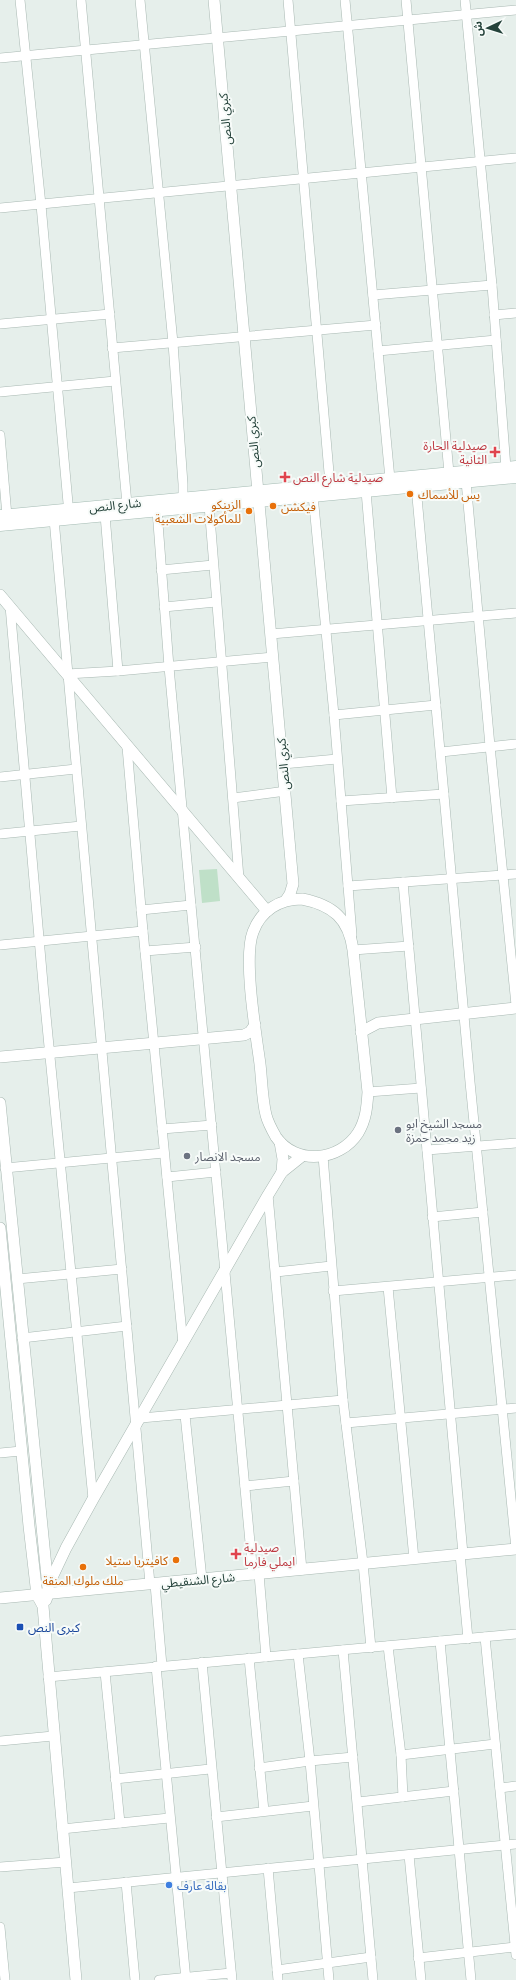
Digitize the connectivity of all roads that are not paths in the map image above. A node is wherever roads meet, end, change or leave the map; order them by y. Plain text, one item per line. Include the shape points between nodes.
1 (20, 0) edge
2 (81, 0) edge
3 (140, 0) edge
4 (214, 0) edge
5 (288, 0) edge
6 (346, 0) edge
7 (406, 0) edge
8 (465, 0) edge
9 (516, 10) edge
10 (466, 14) junction
11 (408, 19) junction
12 (348, 26) junction
13 (290, 31) junction
14 (217, 38) junction
15 (145, 45) junction
16 (86, 50) junction
17 (26, 56) junction
18 (0, 58) edge
19 (516, 158) edge
20 (480, 162) junction
21 (421, 168) junction
22 (362, 174) junction
23 (304, 180) junction
24 (231, 187) junction
25 (159, 194) junction
26 (99, 199) junction
27 (41, 205) junction
28 (0, 208) edge
29 (492, 285) junction
30 (432, 290) junction
31 (373, 295) junction
32 (516, 313) edge
33 (110, 314) junction
34 (494, 314) junction
35 (51, 320) junction
36 (0, 324) edge
37 (376, 326) junction
38 (318, 330) junction
39 (244, 337) junction
40 (496, 340) junction
41 (173, 343) junction
42 (438, 346) junction
43 (112, 348) junction
44 (378, 351) junction
45 (115, 381) junction
46 (57, 387) junction
47 (0, 392) edge
48 (0, 435) edge
49 (511, 468) edge
50 (449, 474) junction
51 (516, 477) edge
52 (390, 479) junction
53 (466, 481) junction
54 (330, 484) junction
55 (416, 486) junction
56 (366, 491) junction
57 (258, 496) junction
58 (313, 496) junction
59 (183, 499) junction
60 (127, 504) junction
61 (209, 505) junction
62 (157, 510) junction
63 (69, 514) junction
64 (105, 515) junction
65 (2, 519) edge
66 (54, 519) junction
67 (214, 565) junction
68 (161, 570) junction
69 (0, 595) edge
70 (216, 602) junction
71 (10, 606) junction
72 (164, 607) junction
73 (516, 613) edge
74 (479, 616) junction
75 (428, 620) junction
76 (377, 624) junction
77 (326, 629) junction
78 (271, 634) junction
79 (273, 657) junction
80 (222, 662) junction
81 (169, 667) junction
82 (118, 671) junction
83 (67, 675) junction
84 (436, 705) junction
85 (385, 710) junction
86 (334, 715) junction
87 (516, 744) edge
88 (490, 746) junction
89 (127, 747) junction
90 (441, 752) junction
91 (337, 759) junction
92 (283, 764) junction
93 (76, 769) junction
94 (24, 774) junction
95 (0, 777) edge
96 (286, 791) junction
97 (444, 794) junction
98 (233, 798) junction
99 (392, 798) junction
100 (341, 801) junction
101 (182, 811) junction
102 (82, 826) junction
103 (29, 832) junction
104 (0, 834) edge
105 (502, 874) junction
106 (516, 874) edge
107 (239, 878) junction
108 (453, 878) junction
109 (403, 882) junction
110 (293, 884) junction
111 (348, 886) junction
112 (305, 899) junction
113 (286, 900) junction
114 (191, 905) junction
115 (141, 910) junction
116 (267, 911) junction
117 (143, 931) junction
118 (92, 936) junction
119 (40, 941) junction
120 (0, 945) edge
121 (353, 946) junction
122 (409, 946) junction
123 (196, 947) junction
124 (145, 951) junction
125 (516, 1007) edge
126 (464, 1013) junction
127 (359, 1015) junction
128 (415, 1018) junction
129 (378, 1023) junction
130 (255, 1025) junction
131 (361, 1032) junction
132 (236, 1036) junction
133 (204, 1038) junction
134 (154, 1043) junction
135 (258, 1047) junction
136 (102, 1048) junction
137 (50, 1052) junction
138 (0, 1057) edge
139 (421, 1088) junction
140 (368, 1092) junction
141 (0, 1103) edge
142 (212, 1125) junction
143 (162, 1129) junction
144 (280, 1142) junction
145 (516, 1143) edge
146 (477, 1146) junction
147 (427, 1150) junction
148 (164, 1153) junction
149 (302, 1156) junction
150 (323, 1156) junction
151 (112, 1158) junction
152 (60, 1164) junction
153 (5, 1168) junction
154 (216, 1172) junction
155 (282, 1172) junction
156 (166, 1177) junction
157 (268, 1195) junction
158 (483, 1212) junction
159 (432, 1216) junction
160 (0, 1228) edge
161 (331, 1266) junction
162 (122, 1269) junction
163 (225, 1269) junction
164 (276, 1272) junction
165 (70, 1274) junction
166 (516, 1276) edge
167 (491, 1278) junction
168 (17, 1279) junction
169 (438, 1283) junction
170 (388, 1286) junction
171 (333, 1291) junction
172 (21, 1318) junction
173 (4, 1320) edge
174 (127, 1326) junction
175 (76, 1332) junction
176 (22, 1338) junction
177 (183, 1344) junction
178 (343, 1400) junction
179 (288, 1405) junction
180 (516, 1408) edge
181 (502, 1409) junction
182 (238, 1410) junction
183 (450, 1414) junction
184 (185, 1415) junction
185 (400, 1418) junction
186 (139, 1421) junction
187 (346, 1423) junction
188 (21, 1451) junction
189 (0, 1453) edge
190 (294, 1481) junction
191 (245, 1486) junction
192 (93, 1499) junction
193 (516, 1549) edge
194 (462, 1554) junction
195 (414, 1559) junction
196 (363, 1563) junction
197 (302, 1570) junction
198 (256, 1575) junction
199 (202, 1579) junction
200 (153, 1584) junction
201 (48, 1590) junction
202 (37, 1595) junction
203 (0, 1598) edge
204 (43, 1606) junction
205 (516, 1634) edge
206 (485, 1637) junction
207 (468, 1639) junction
208 (440, 1641) junction
209 (388, 1646) junction
210 (371, 1648) junction
211 (343, 1650) junction
212 (298, 1654) junction
213 (266, 1657) junction
214 (250, 1658) junction
215 (202, 1662) junction
216 (159, 1666) junction
217 (105, 1672) junction
218 (48, 1677) junction
219 (53, 1736) junction
220 (0, 1741) edge
221 (495, 1744) junction
222 (449, 1749) junction
223 (401, 1755) junction
224 (353, 1757) junction
225 (310, 1761) junction
226 (259, 1768) junction
227 (210, 1769) junction
228 (166, 1774) junction
229 (115, 1779) junction
230 (516, 1786) edge
231 (500, 1788) junction
232 (454, 1791) junction
233 (403, 1797) junction
234 (358, 1802) junction
235 (313, 1806) junction
236 (264, 1811) junction
237 (216, 1816) junction
238 (169, 1818) junction
239 (120, 1823) junction
240 (62, 1829) junction
241 (516, 1844) edge
242 (506, 1845) junction
243 (459, 1850) junction
244 (409, 1855) junction
245 (362, 1858) junction
246 (66, 1862) junction
247 (318, 1863) junction
248 (0, 1867) edge
249 (268, 1868) junction
250 (222, 1872) junction
251 (175, 1876) junction
252 (126, 1882) junction
253 (68, 1888) junction
254 (0, 1928) edge
255 (516, 1951) edge
256 (469, 1953) junction
257 (371, 1957) junction
258 (418, 1958) junction
259 (327, 1962) junction
260 (277, 1970) junction
261 (231, 1976) edge
262 (186, 1979) edge
263 (5, 1980) edge
264 (76, 1980) edge
265 (135, 1980) edge
266 (158, 1980) edge
267 (278, 1980) edge
268 (329, 1980) edge
269 (373, 1980) edge
270 (421, 1980) edge
271 (471, 1980) edge

1 - 17 street
2 - 16 street
3 - 15 street
4 - 14 street, كبري النص
5 - 13 street
6 - 12 street
7 - 11 street
8 - 10 street
9 - 10 street
10 - 11 street
10 - 20 street
11 - 12 street
11 - 21 street
12 - 13 street
12 - 22 street
13 - 14 street
13 - 23 street
14 - 15 street
14 - 24 street, كبري النص
15 - 16 street
15 - 25 street
16 - 17 street
16 - 26 street
17 - 18 street
17 - 27 street
19 - 20 street
20 - 21 street
20 - 29 street
21 - 22 street
21 - 30 street
22 - 23 street
22 - 31 street
23 - 24 street
23 - 38 street
24 - 25 street
24 - 39 street, كبري النص
25 - 26 street
25 - 41 street
26 - 27 street
26 - 33 street
27 - 28 street
27 - 35 street
29 - 30 street
29 - 34 street
30 - 31 street
30 - 42 street
31 - 37 street
32 - 34 street
33 - 35 street
33 - 43 street
34 - 40 street
35 - 36 street
35 - 46 street
37 - 38 street
37 - 44 street
38 - 39 street
38 - 54 street
39 - 41 street
39 - 57 street, كبري النص
40 - 42 street
40 - 49 street
41 - 43 street
41 - 59 street
42 - 44 street
42 - 50 street
43 - 45 street
44 - 52 street
45 - 46 street
45 - 60 street
46 - 47 street
46 - 63 street
48 - 65 street
49 - 50 main road, شارع النص
50 - 52 main road, شارع النص
51 - 53 main road, شارع النص
52 - 54 main road, شارع النص
53 - 55 main road, شارع النص
53 - 74 street
54 - 57 main road, شارع النص
55 - 56 main road, شارع النص
55 - 75 street
56 - 58 main road, شارع النص
56 - 76 street
57 - 58 main road, شارع النص
57 - 59 main road, شارع النص
57 - 61 main road, شارع النص
57 - 78 street, كبري النص
58 - 77 street
59 - 60 main road, شارع النص
60 - 63 main road, شارع النص
61 - 62 main road, شارع النص
61 - 67 street
62 - 64 main road, شارع النص
62 - 68 street
63 - 64 main road, شارع النص
63 - 65 main road, شارع النص
63 - 66 main road, شارع النص
64 - 82 street
65 - 66 main road, شارع النص
66 - 83 street
67 - 68 street
67 - 70 street
68 - 72 street
69 - 71 street
70 - 72 street
70 - 80 street
71 - 83 street
71 - 94 street
72 - 81 street
73 - 74 street
74 - 75 street
74 - 88 street
75 - 76 street
75 - 84 street
76 - 77 street
76 - 85 street
77 - 78 street
77 - 86 street
78 - 79 street, كبري النص
79 - 80 street
79 - 92 street, كبري النص
80 - 81 street
80 - 98 street
81 - 82 street
81 - 101 street
82 - 83 street
83 - 89 street
83 - 93 street
84 - 85 street
84 - 90 street
85 - 86 street
85 - 99 street
86 - 91 street
87 - 88 street
88 - 90 street
88 - 105 street
89 - 101 street
89 - 115 street
90 - 97 street
91 - 92 street
91 - 100 street
92 - 96 street, كبري النص
93 - 94 street
93 - 102 street
94 - 95 street
94 - 103 street
96 - 98 street
96 - 110 street, كبري النص
97 - 99 street
97 - 108 street
98 - 107 street
99 - 100 street
100 - 111 street
101 - 107 street
101 - 114 street
102 - 103 street
102 - 118 street
103 - 104 street
103 - 119 street
105 - 106 street
105 - 108 street
105 - 125 street
107 - 116 street
108 - 109 street
108 - 126 street
109 - 111 street
109 - 122 street
110 - 112 street
110 - 113 street
111 - 121 street
112 - 113 street
112 - 121 street via 328,907 339,915 346,924
113 - 116 street
114 - 115 street
114 - 123 street
115 - 117 street
116 - 130 street via 257,923 250,945
117 - 118 street
117 - 124 street
118 - 119 street
118 - 136 street
119 - 120 street
119 - 137 street
121 - 122 street
121 - 127 street
122 - 128 street
123 - 124 street
123 - 133 street
124 - 134 street
125 - 126 street
126 - 128 street
126 - 146 street
127 - 129 street
127 - 131 street
128 - 129 street
128 - 139 street
129 - 131 street
130 - 132 street via 250,1032
130 - 135 street
131 - 140 street
132 - 133 street
132 - 135 street
133 - 134 street
133 - 142 street
134 - 136 street
134 - 143 street
135 - 144 street via 266,1113
136 - 137 street
136 - 151 street
137 - 138 street
137 - 152 street
139 - 140 street
139 - 147 street
140 - 150 street via 366,1114 357,1134 341,1149
141 - 153 street
142 - 143 street
142 - 154 street
143 - 148 street
144 - 149 street
144 - 155 street
145 - 146 street
146 - 147 street
146 - 158 street
147 - 159 street
148 - 151 street
148 - 156 street
149 - 150 street
149 - 155 street
150 - 161 street
151 - 152 street
151 - 162 street
152 - 153 street
152 - 165 street
153 - 168 street
154 - 156 street
154 - 163 street
155 - 157 street
156 - 177 street
157 - 163 street
157 - 164 street
158 - 159 street
158 - 167 street
159 - 169 street
160 - 173 street
161 - 164 street
161 - 171 street
162 - 165 street
162 - 174 street
163 - 177 street
163 - 182 street
164 - 179 street
165 - 168 street
165 - 175 street
166 - 167 street
167 - 169 street
167 - 181 street
168 - 172 street
169 - 170 street
169 - 183 street
170 - 171 street
170 - 185 street
171 - 178 street
172 - 173 street
172 - 176 street
173 - 188 street
174 - 175 street
174 - 186 street
175 - 176 street
175 - 192 street
176 - 201 street
177 - 186 street
178 - 179 street
178 - 187 street
179 - 182 street
179 - 190 street
180 - 181 street
181 - 183 street
181 - 193 street
182 - 184 street
182 - 191 street
183 - 185 street
183 - 194 street
184 - 186 street
184 - 199 street
185 - 187 street
185 - 195 street
186 - 192 street
186 - 200 street
187 - 196 street
188 - 189 street
188 - 202 street
190 - 191 street
190 - 197 street
191 - 198 street
192 - 201 street via 66,1548
193 - 194 street, شارع الشنقيطي
194 - 195 street, شارع الشنقيطي
194 - 207 street
195 - 196 street, شارع الشنقيطي
196 - 197 street, شارع الشنقيطي
196 - 210 street
197 - 198 street, شارع الشنقيطي
198 - 199 street, شارع الشنقيطي
198 - 213 street
199 - 200 street, شارع الشنقيطي
200 - 201 street, شارع الشنقيطي
200 - 216 street
201 - 202 street, شارع الشنقيطي
201 - 204 street
202 - 203 street, شارع الشنقيطي
202 - 204 street
204 - 218 street
205 - 206 street
206 - 207 street
206 - 221 street
207 - 208 street
208 - 209 street
208 - 222 street
209 - 210 street
209 - 223 street
210 - 211 street
211 - 212 street
211 - 224 street
212 - 213 street
212 - 225 street
213 - 214 street
214 - 215 street
214 - 226 street
215 - 216 street
215 - 227 street
216 - 217 street
216 - 228 street
217 - 218 street
217 - 229 street
218 - 219 street
219 - 220 street
219 - 240 street
221 - 222 street
221 - 231 street
222 - 223 street
222 - 232 street
223 - 233 street
224 - 225 street
224 - 234 street
225 - 226 street
225 - 235 street
226 - 236 street
227 - 228 street
227 - 237 street
228 - 229 street
228 - 238 street
229 - 239 street
230 - 231 street
231 - 242 street
232 - 233 street
232 - 243 street
233 - 234 street
234 - 245 street
235 - 236 street
235 - 247 street
236 - 237 street
237 - 250 street
238 - 239 street
238 - 251 street
239 - 240 street
240 - 246 street
241 - 242 street
242 - 243 street
242 - 255 street
243 - 244 street
243 - 256 street
244 - 245 street
244 - 258 street
245 - 247 street
245 - 257 street
246 - 248 street
246 - 253 street
247 - 249 street
247 - 259 street
249 - 250 street
249 - 260 street
250 - 251 street
250 - 261 street
251 - 252 street
251 - 262 street
252 - 253 street
252 - 265 street
253 - 264 street
254 - 263 street
255 - 256 street
256 - 258 street
256 - 271 street
257 - 259 street
257 - 269 street
258 - 270 street
259 - 260 street
259 - 268 street
260 - 267 street
261 - 262 street
262 - 266 street

